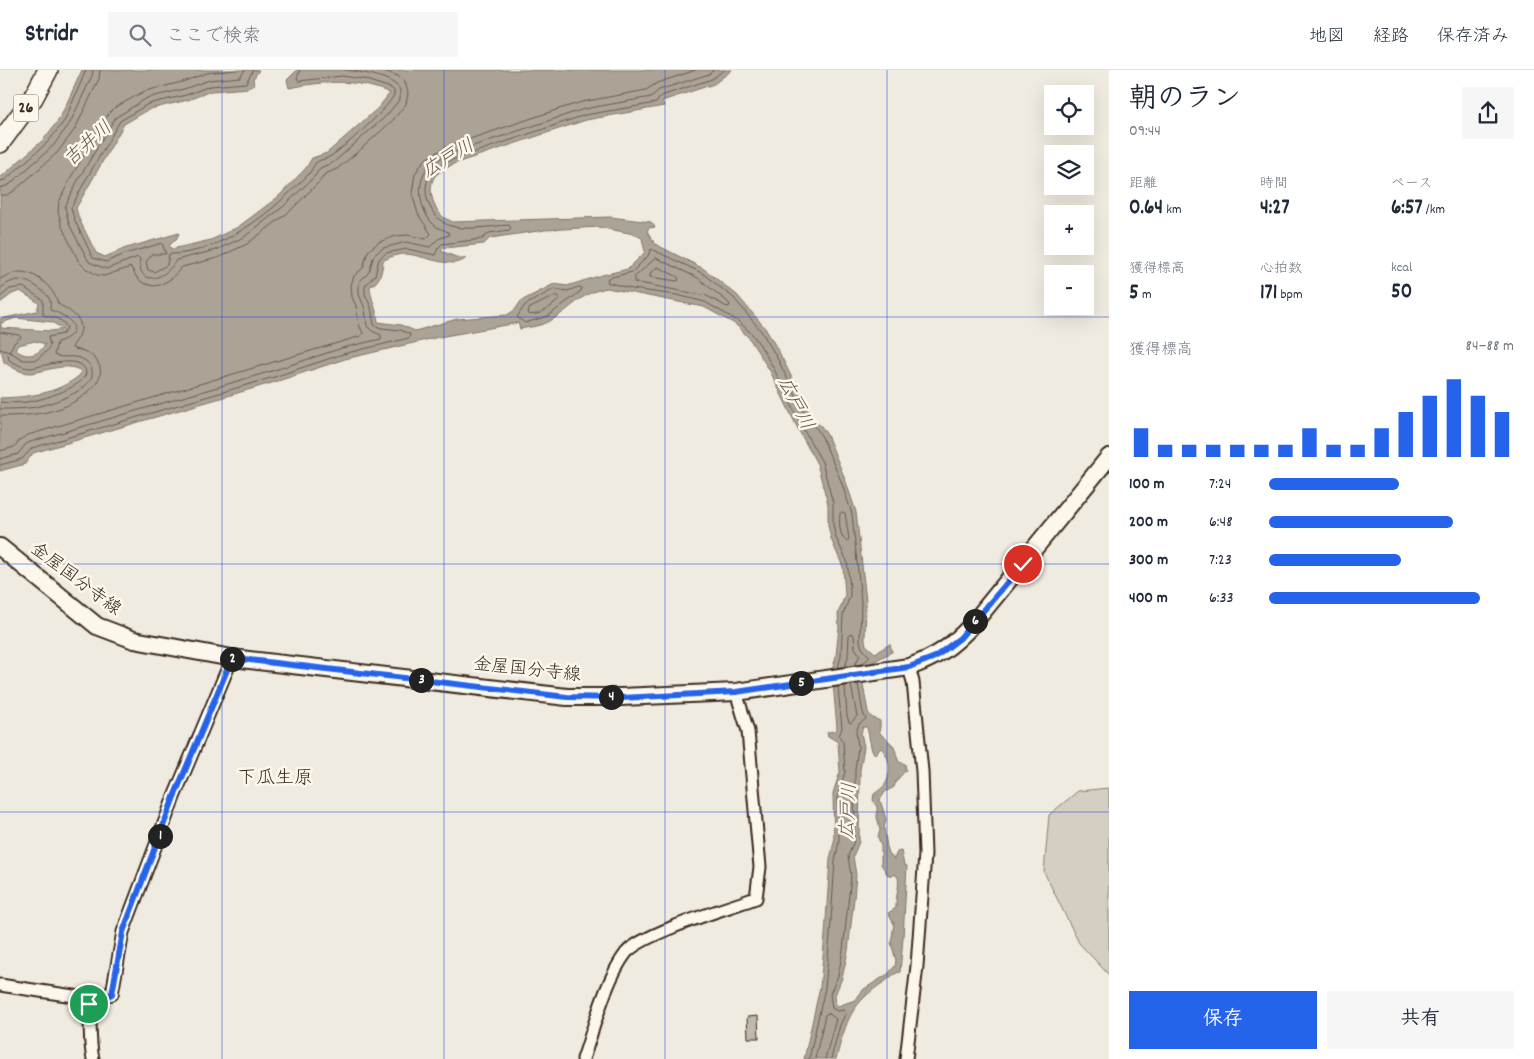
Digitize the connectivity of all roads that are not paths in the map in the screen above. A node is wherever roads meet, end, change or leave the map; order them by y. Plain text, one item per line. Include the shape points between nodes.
1 (48, 70) edge
2 (0, 143) edge
3 (1109, 457) edge
4 (0, 547) edge
5 (232, 658) junction
6 (905, 668) junction
7 (736, 692) junction
8 (0, 985) edge
9 (112, 994) junction
10 (93, 1059) edge
11 (582, 1059) edge
12 (906, 1059) edge

1 - 2 main road, 26 via 33,98
3 - 6 main road, 金屋国分寺線 via 960,638 935,657
4 - 5 main road, 金屋国分寺線 via 97,626 134,640
5 - 7 main road, 金屋国分寺線 via 567,697 664,697
5 - 9 street via 174,797 123,932
6 - 7 main road, 金屋国分寺線
6 - 12 street via 913,682 922,772 925,854
7 - 11 street via 749,740 760,867 756,898 655,934 628,951 614,974
8 - 9 street via 80,997
9 - 10 street via 89,1004

